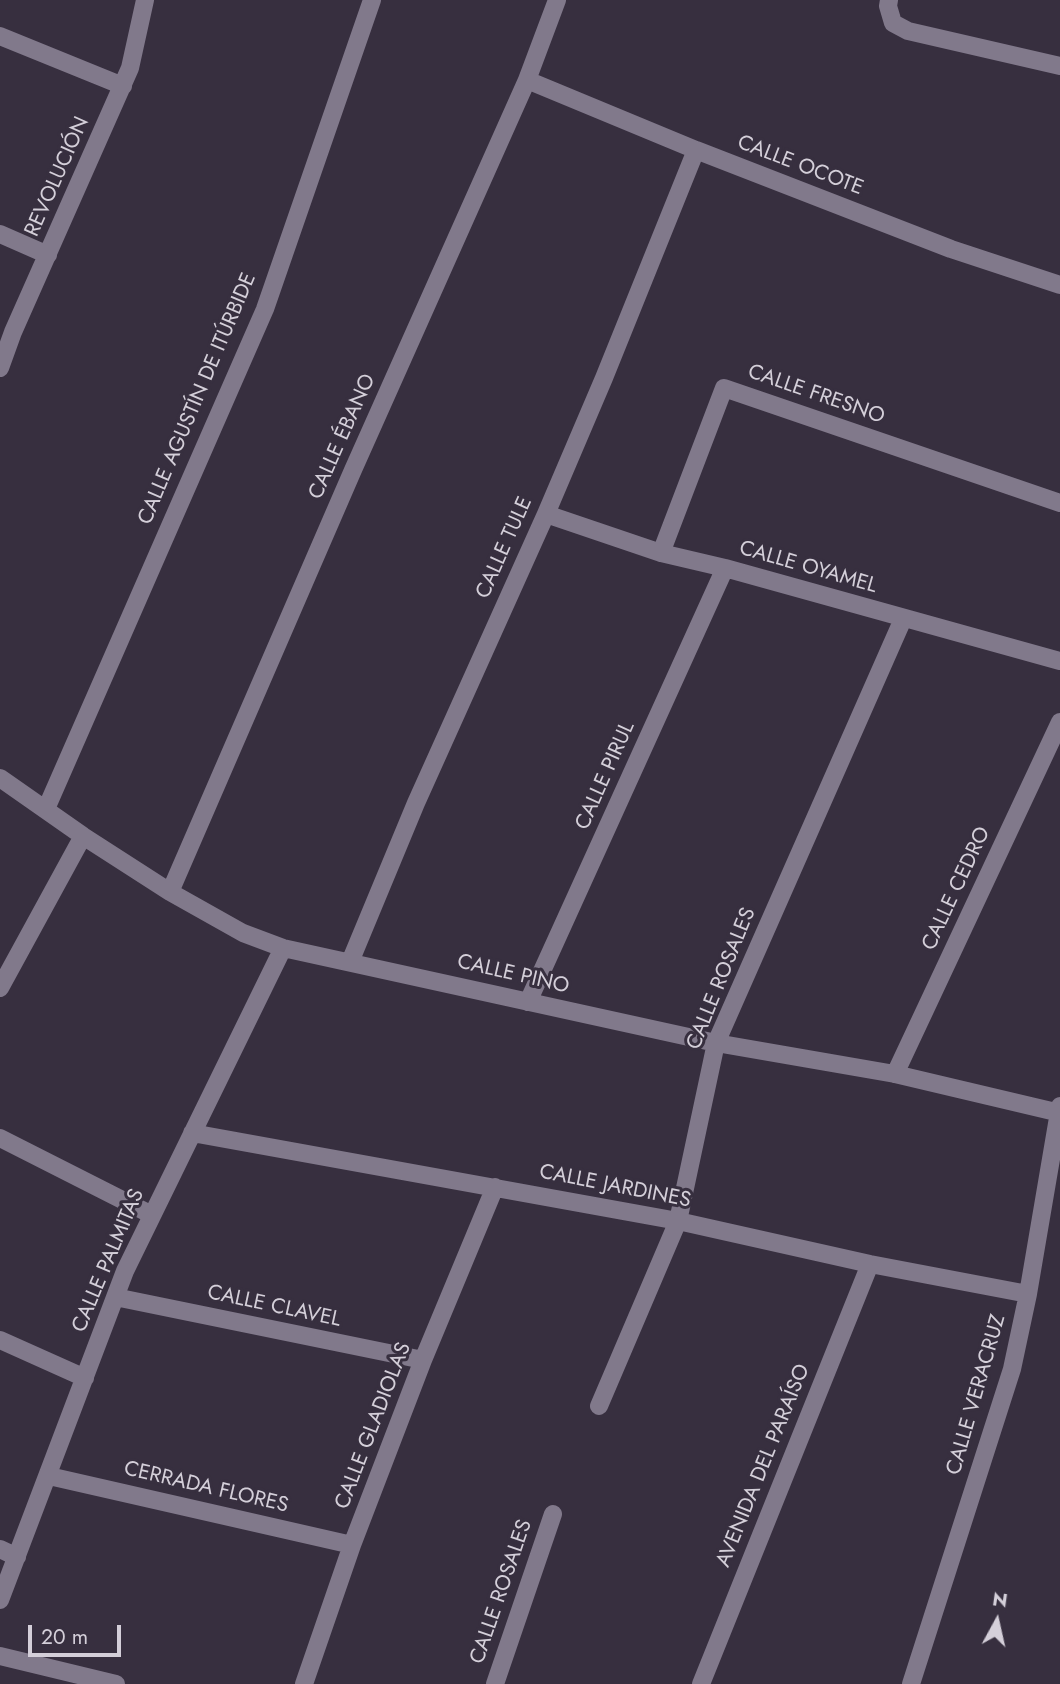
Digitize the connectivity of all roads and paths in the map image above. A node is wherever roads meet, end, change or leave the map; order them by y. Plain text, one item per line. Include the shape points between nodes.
1 (145, 0) edge
2 (372, 0) edge
3 (557, 0) edge
4 (889, 0) edge
5 (0, 36) edge
6 (1060, 66) edge
7 (527, 80) junction
8 (123, 86) junction
9 (696, 150) junction
10 (0, 234) edge
11 (48, 255) junction
12 (1060, 285) edge
13 (0, 368) edge
14 (1060, 503) edge
15 (546, 514) junction
16 (661, 553) junction
17 (725, 568) junction
18 (903, 619) junction
19 (1060, 661) edge
20 (1060, 722) edge
21 (0, 778) edge
22 (46, 809) junction
23 (83, 836) junction
24 (170, 891) junction
25 (283, 948) junction
26 (350, 962) junction
27 (0, 988) edge
28 (528, 1002) junction
29 (716, 1043) junction
30 (895, 1074) junction
31 (1059, 1110) edge
32 (192, 1133) junction
33 (0, 1138) edge
34 (495, 1187) junction
35 (152, 1215) junction
36 (678, 1221) junction
37 (870, 1264) junction
38 (1028, 1294) junction
39 (116, 1297) junction
40 (0, 1340) edge
41 (423, 1360) junction
42 (86, 1378) junction
43 (599, 1406) dead end
44 (49, 1476) junction
45 (553, 1514) dead end
46 (352, 1545) junction
47 (0, 1549) edge
48 (17, 1558) junction
49 (0, 1600) edge
50 (0, 1656) edge
51 (116, 1684) edge
52 (304, 1684) edge
53 (495, 1684) edge
54 (701, 1684) edge
55 (911, 1684) edge

1 - 8 street, REVOLUCIÓN
2 - 22 street, CALLE AGUSTÍN DE ITÚRBIDE via 265,309
3 - 7 street, CALLE ÉBANO
4 - 6 street via 893,23 908,32
5 - 8 street
7 - 9 street, CALLE OCOTE
7 - 24 street, CALLE ÉBANO
8 - 11 street, REVOLUCIÓN
9 - 12 street, CALLE OCOTE via 951,249
9 - 15 street, CALLE TULE
10 - 11 street
11 - 13 street, REVOLUCIÓN
14 - 16 street, CALLE FRESNO via 724,388
15 - 16 street, CALLE OYAMEL
15 - 26 street, CALLE TULE
16 - 17 street, CALLE OYAMEL
17 - 18 street, CALLE OYAMEL
17 - 28 street, CALLE PIRUL
18 - 19 street, CALLE OYAMEL
18 - 29 street, CALLE ROSALES
20 - 30 street, CALLE CEDRO
21 - 22 street, CALLE PINO
22 - 23 street, CALLE PINO
23 - 24 street, CALLE PINO
23 - 27 street
24 - 25 street, CALLE PINO via 243,933
25 - 26 street, CALLE PINO
25 - 32 street, CALLE PALMITAS
26 - 28 street, CALLE PINO
28 - 29 street, CALLE PINO
29 - 30 street, CALLE PINO
29 - 36 street, CALLE ROSALES
30 - 31 street, CALLE PINO
31 - 38 street, CALLE VERACRUZ
32 - 34 street, CALLE JARDINES
32 - 35 street, CALLE PALMITAS
33 - 35 street
34 - 36 street, CALLE JARDINES
34 - 41 street, CALLE GLADIOLAS
35 - 39 street, CALLE PALMITAS
36 - 37 street, CALLE JARDINES
36 - 43 street, CALLE ROSALES
37 - 38 street, CALLE JARDINES
37 - 54 street, AVENIDA DEL PARAÍSO
38 - 55 street, CALLE VERACRUZ via 1012,1369
39 - 41 street, CALLE CLAVEL
39 - 42 street, CALLE PALMITAS
40 - 42 street
41 - 46 street, CALLE GLADIOLAS
42 - 44 street, CALLE PALMITAS
44 - 46 street, CERRADA FLORES
44 - 48 street, CALLE PALMITAS
45 - 53 street, CALLE ROSALES
46 - 52 street, CALLE GLADIOLAS
47 - 48 street
48 - 49 street, CALLE PALMITAS
50 - 51 street

